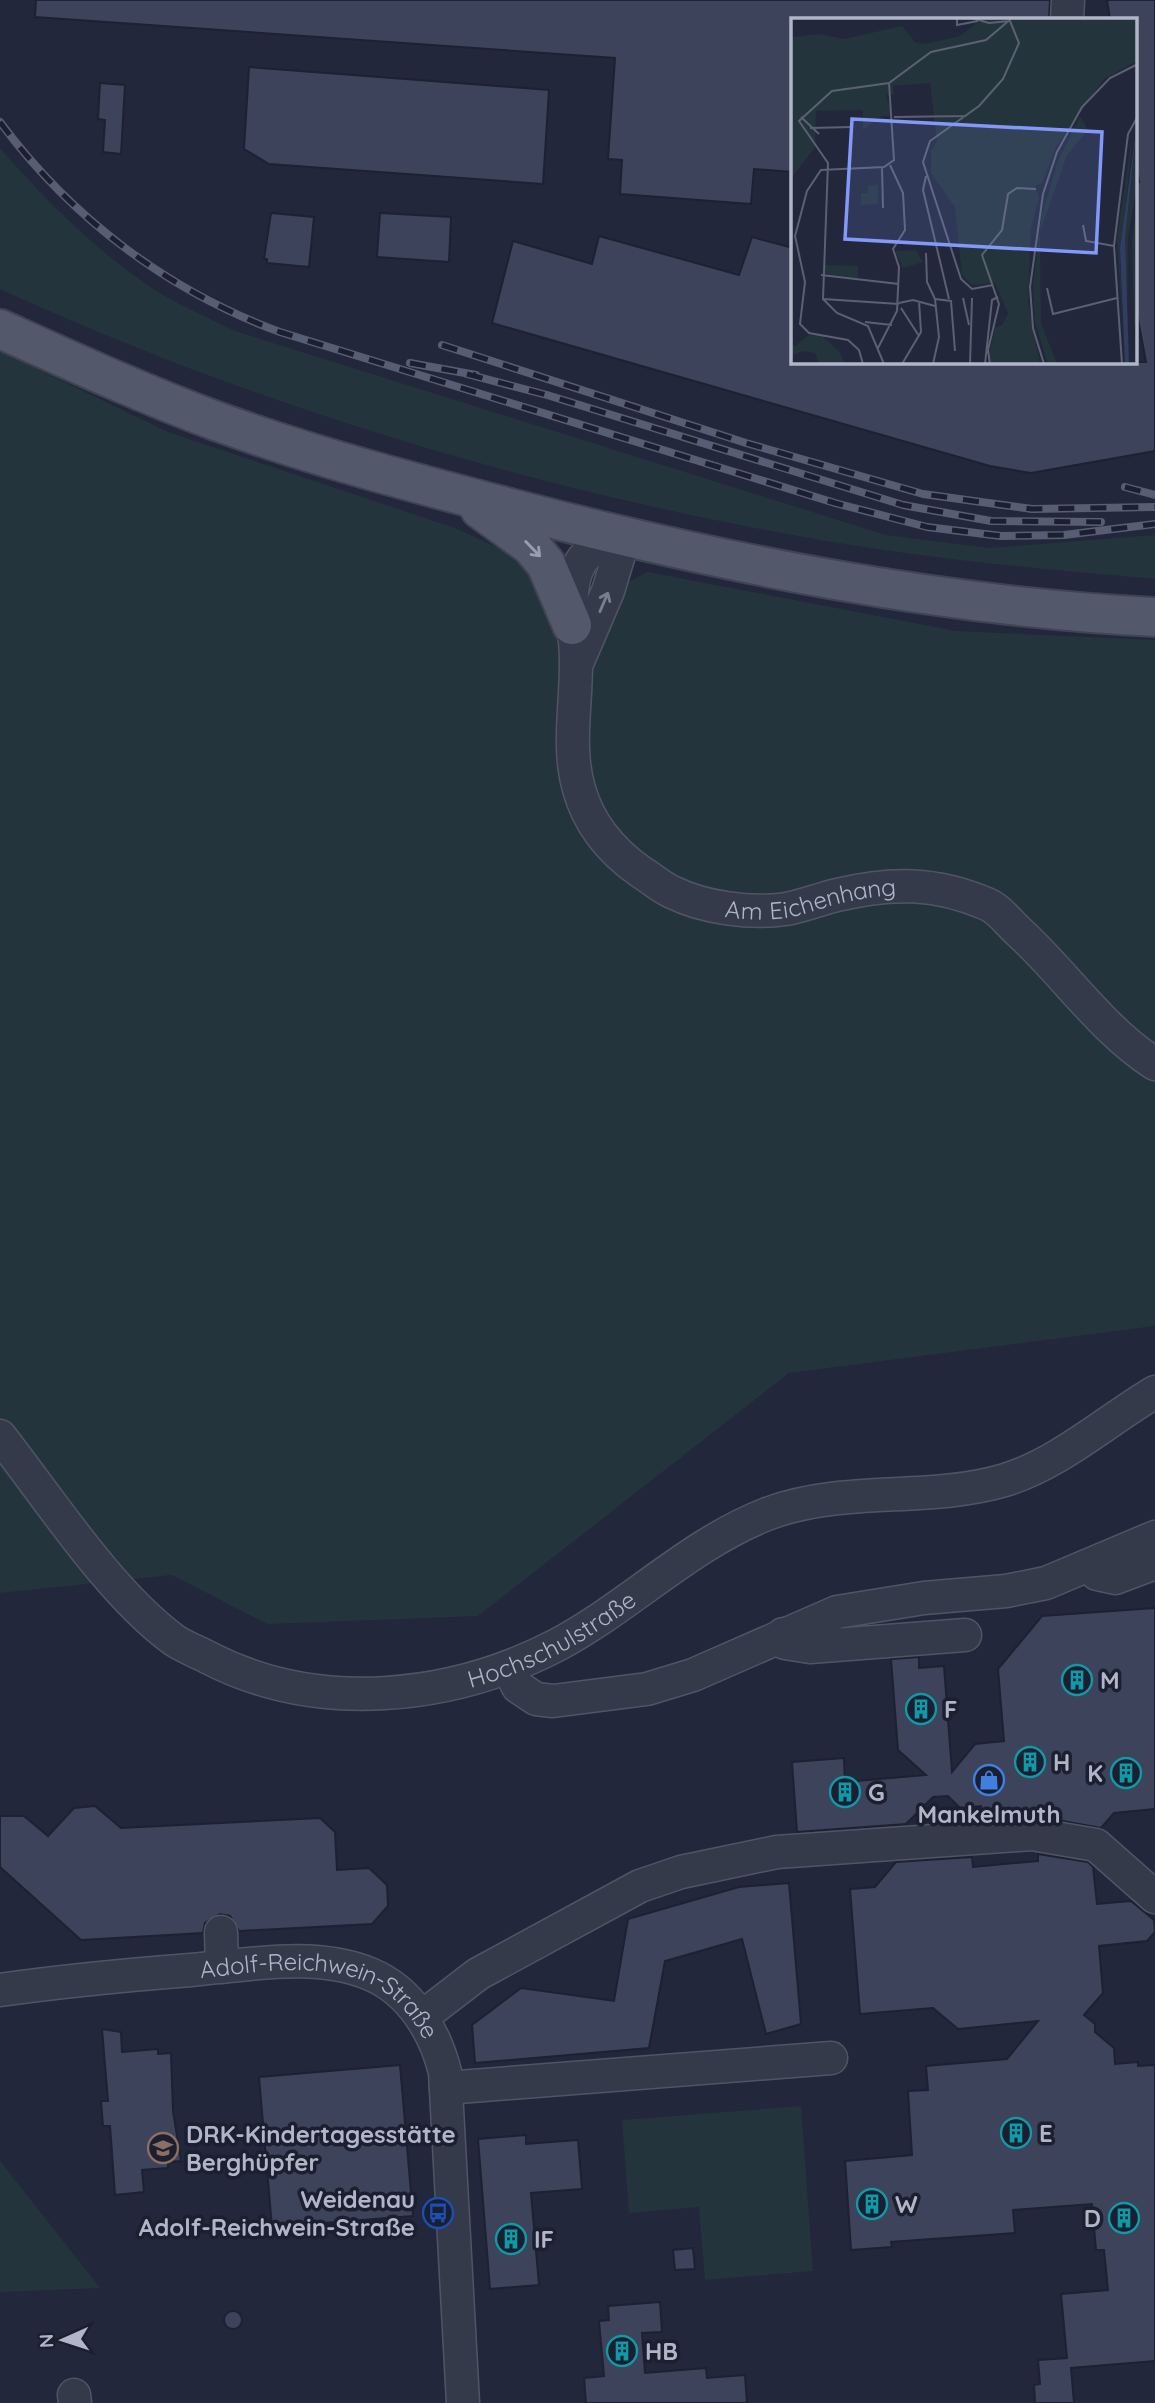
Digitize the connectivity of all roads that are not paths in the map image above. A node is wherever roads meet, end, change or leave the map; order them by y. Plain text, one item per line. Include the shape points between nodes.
1 (1068, 0) edge
2 (1067, 18) edge
3 (0, 329) edge
4 (458, 495) junction
5 (624, 538) junction
6 (1155, 617) edge
7 (572, 625) junction
8 (577, 663) junction
9 (1155, 1064) edge
10 (1155, 1392) edge
11 (0, 1436) edge
12 (1155, 1537) edge
13 (1155, 1563) edge
14 (1078, 1570) junction
15 (783, 1634) junction
16 (965, 1635) dead end
17 (508, 1667) junction
18 (1155, 1897) edge
19 (221, 1932) dead end
20 (222, 1968) junction
21 (0, 1990) edge
22 (422, 2017) junction
23 (831, 2058) dead end
24 (446, 2088) junction
25 (463, 2403) edge

1 - 2 street
3 - 4 main road via 215,421
4 - 5 main road
4 -> 7 main road via 531,546 546,564
5 - 6 main road via 849,583
5 - 7 street, Am Eichenhang via 591,551 580,564 573,590
8 -> 5 street, Am Eichenhang via 608,591
7 - 8 street, Am Eichenhang
8 - 9 street, Am Eichenhang via 572,713 579,789 601,837 634,867 672,892 723,908 786,909 893,886 940,887 990,906 1037,948 1105,1022
10 - 17 street, Hochschulstraße via 1038,1466 1004,1480 813,1502 724,1532 614,1612
11 - 17 street, Hochschulstraße via 111,1580 174,1640 239,1674 296,1687 372,1696 440,1687
12 - 14 street
13 - 14 street via 1115,1578
14 - 15 street via 1046,1583 1006,1591 837,1612
15 - 16 street via 785,1643 810,1647
15 - 17 street via 693,1675 615,1695 553,1702 536,1699 518,1687
18 - 22 street via 1096,1845 1032,1834 778,1852 681,1872 640,1886 478,1974
19 - 20 street
20 - 21 street, Adolf-Reichwein-Straße
20 - 22 street, Adolf-Reichwein-Straße via 310,1961 349,1967 373,1975
22 - 24 street, Adolf-Reichwein-Straße via 440,2051
23 - 24 street
24 - 25 street, Adolf-Reichwein-Straße

